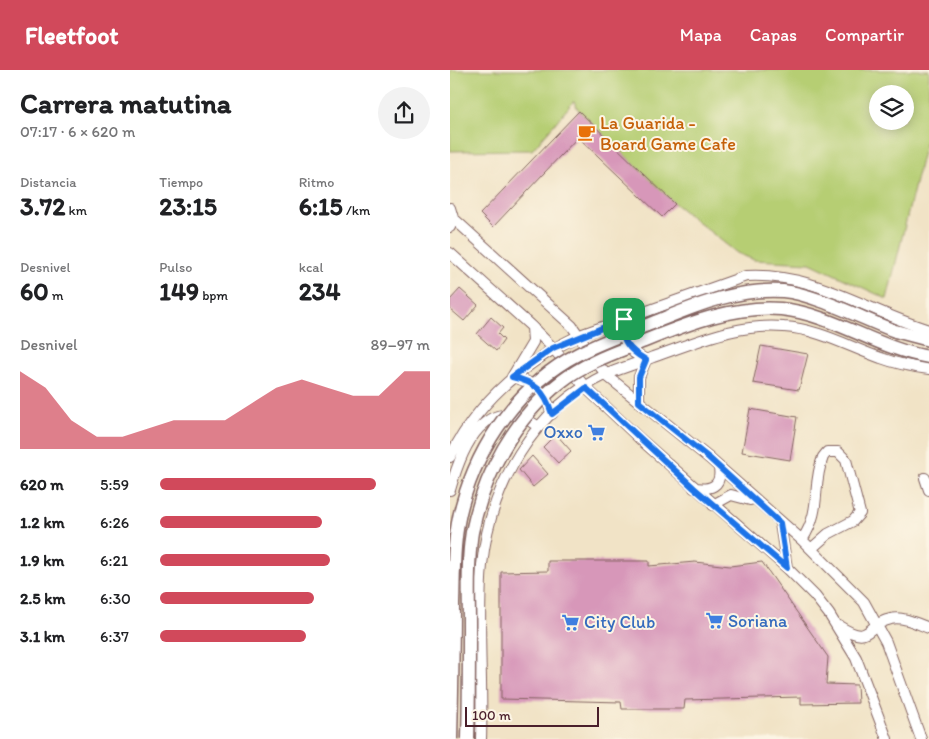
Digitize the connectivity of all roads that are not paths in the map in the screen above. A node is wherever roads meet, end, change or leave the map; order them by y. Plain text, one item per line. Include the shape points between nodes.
1 (451, 218) edge
2 (450, 252) edge
3 (624, 319) junction
4 (532, 327) junction
5 (929, 330) edge
6 (580, 335) junction
7 (929, 340) edge
8 (553, 348) junction
9 (929, 357) edge
10 (646, 360) junction
11 (929, 369) edge
12 (606, 375) junction
13 (512, 377) junction
14 (586, 388) junction
15 (639, 402) junction
16 (552, 414) junction
17 (539, 427) junction
18 (450, 456) edge
19 (719, 468) junction
20 (926, 478) dead end
21 (694, 488) junction
22 (450, 490) edge
23 (929, 490) edge
24 (756, 502) junction
25 (713, 504) junction
26 (780, 523) junction
27 (802, 540) junction
28 (811, 549) junction
29 (787, 568) junction
30 (836, 624) junction
31 (878, 625) junction
32 (929, 628) edge
33 (451, 739) edge
34 (468, 739) edge
35 (481, 739) edge
36 (887, 739) edge
37 (921, 739) edge

1 - 6 street
2 - 4 street
3 - 5 street via 728,281 765,275 803,280 902,322
3 - 6 street
3 - 10 street via 623,338 628,347
4 - 8 street
4 - 13 street via 533,342
6 - 8 street
6 - 12 street
7 - 33 main road, bridge via 895,331 814,299 785,291 760,290 710,302 592,348 552,371 503,419 485,445 461,506 454,559
8 - 13 street
8 - 14 street
9 - 34 main road, bridge via 885,345 810,315 755,308 687,325 589,364 562,381 536,404 510,438 492,468 479,505 472,534 470,566
10 - 11 street via 706,337 761,326 813,332 881,358
10 - 12 street
10 - 15 street via 639,377
12 - 14 street
12 - 15 street
13 - 16 street via 538,387
13 - 18 street via 468,425
14 - 16 street
14 - 21 street
15 - 19 street
16 - 17 street
17 - 22 street via 521,416 504,413 487,420 471,441
17 - 35 street via 506,475 487,533 482,566
19 - 21 street via 716,486
19 - 24 street
20 - 23 street
21 - 25 street
24 - 25 street via 731,495
24 - 26 street
25 - 29 street
26 - 27 street
26 - 29 street
27 - 28 street
27 - 28 street via 816,510 822,457 827,452 838,452 846,460 860,513 854,521 828,534
28 - 31 street via 864,602
29 - 30 street via 815,596
30 - 31 street via 856,635 863,635
30 - 36 street via 856,658
31 - 32 street via 892,618
31 - 37 street

